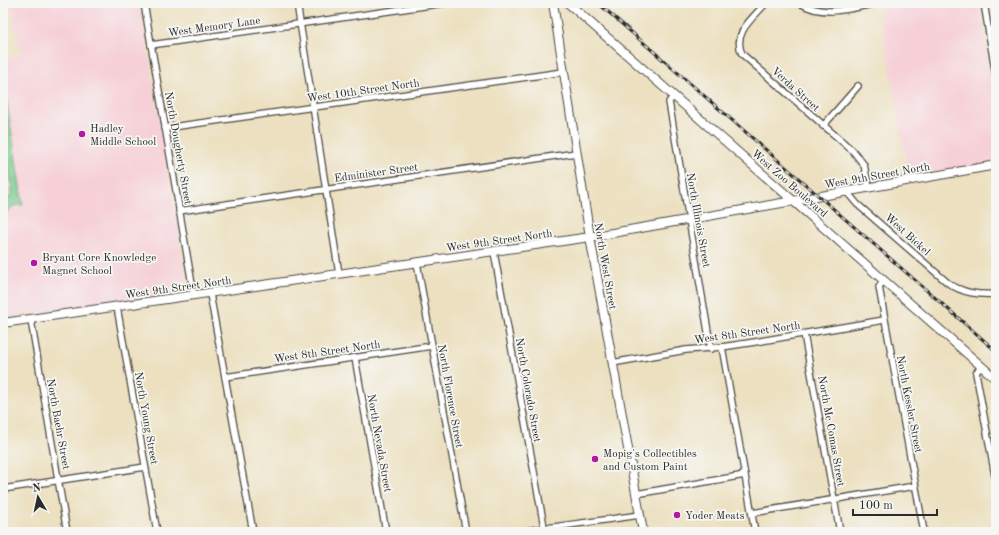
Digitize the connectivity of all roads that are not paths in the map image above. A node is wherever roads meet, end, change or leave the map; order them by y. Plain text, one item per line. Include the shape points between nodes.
1 (144, 3) edge
2 (297, 3) edge
3 (445, 3) edge
4 (553, 3) edge
5 (568, 3) edge
6 (766, 3) edge
7 (800, 3) edge
8 (878, 3) edge
9 (984, 3) edge
10 (300, 24) junction
11 (151, 45) junction
12 (563, 72) junction
13 (996, 76) edge
14 (858, 86) dead end
15 (674, 95) junction
16 (313, 107) junction
17 (823, 126) junction
18 (165, 128) junction
19 (576, 153) junction
20 (996, 166) edge
21 (869, 188) junction
22 (326, 189) junction
23 (847, 192) junction
24 (794, 201) junction
25 (179, 211) junction
26 (688, 220) junction
27 (590, 237) junction
28 (494, 252) junction
29 (417, 263) junction
30 (339, 274) junction
31 (884, 280) junction
32 (210, 294) junction
33 (996, 294) edge
34 (194, 296) junction
35 (117, 307) junction
36 (31, 320) junction
37 (884, 320) junction
38 (3, 324) edge
39 (804, 334) junction
40 (432, 346) junction
41 (722, 347) junction
42 (711, 348) junction
43 (355, 358) junction
44 (612, 363) junction
45 (981, 366) junction
46 (225, 376) junction
47 (996, 379) edge
48 (145, 467) junction
49 (745, 476) junction
50 (58, 480) junction
51 (996, 481) edge
52 (915, 486) junction
53 (3, 489) edge
54 (636, 494) junction
55 (834, 499) junction
56 (752, 513) junction
57 (640, 515) junction
58 (545, 530) edge
59 (67, 532) edge
60 (157, 532) edge
61 (253, 532) edge
62 (386, 532) edge
63 (466, 532) edge
64 (518, 532) edge
65 (643, 532) edge
66 (755, 532) edge
67 (840, 532) edge
68 (924, 532) edge

1 - 11 street, North Dougherty Street
2 - 10 street
3 - 10 street, West Memory Lane
4 - 12 main road, North West Street
5 - 15 main road, West Zoo Boulevard
6 - 17 street, Verda Street via 742,30 739,48 742,54
7 - 8 street via 814,10 829,11
9 - 13 street
10 - 11 street, West Memory Lane
10 - 16 street
11 - 18 street, North Dougherty Street
12 - 16 street, West 10th Street North
12 - 19 main road, North West Street
14 - 17 street
15 - 24 main road, West Zoo Boulevard
15 - 26 street, North Illinois Street via 669,102
16 - 18 street, West 10th Street North
16 - 22 street
17 - 21 street, Verda Street via 860,159 864,165
18 - 25 street, North Dougherty Street
19 - 22 street, Edminister Street
19 - 27 main road, North West Street
20 - 21 main road, West 9th Street North
21 - 23 main road, West 9th Street North
22 - 25 street, Edminister Street
22 - 30 street
23 - 24 main road, West 9th Street North
23 - 33 street, West Bickel via 857,204 957,289 971,294
24 - 26 main road, West 9th Street North
24 - 31 main road, West Zoo Boulevard
25 - 34 street, North Dougherty Street
26 - 27 main road, West 9th Street North
26 - 42 street, North Illinois Street
27 - 28 main road, West 9th Street North
27 - 44 main road, North West Street
28 - 29 main road, West 9th Street North
28 - 58 street, North Colorado Street
29 - 30 main road, West 9th Street North
29 - 40 street, North Florence Street
30 - 32 main road, West 9th Street North
31 - 37 street, North Kessler Street via 879,287
31 - 45 main road, West Zoo Boulevard
32 - 34 main road, West 9th Street North
32 - 46 street
34 - 35 main road, West 9th Street North
35 - 36 main road, West 9th Street North
35 - 48 street, North Young Street
36 - 38 main road, West 9th Street North
36 - 50 street, North Baehr Street
37 - 39 street, West 8th Street North
37 - 52 street, North Kessler Street
39 - 41 street, West 8th Street North
39 - 55 street, North Mc Comas Street
40 - 43 street, West 8th Street North
40 - 63 street, North Florence Street
41 - 42 street, West 8th Street North
41 - 49 street
42 - 44 street, West 8th Street North
43 - 46 street, West 8th Street North
43 - 62 street, North Nevada Street
44 - 54 main road, North West Street
45 - 47 main road, West Zoo Boulevard
45 - 51 street via 976,373
46 - 61 street
48 - 50 street
48 - 60 street, North Young Street
49 - 54 street
49 - 56 street
50 - 53 street
50 - 59 street, North Baehr Street
52 - 55 street
52 - 68 street, North Kessler Street
54 - 57 main road, North West Street
55 - 56 street
55 - 67 street, North Mc Comas Street
56 - 66 street
57 - 58 street
57 - 65 main road, North West Street
58 - 64 street

